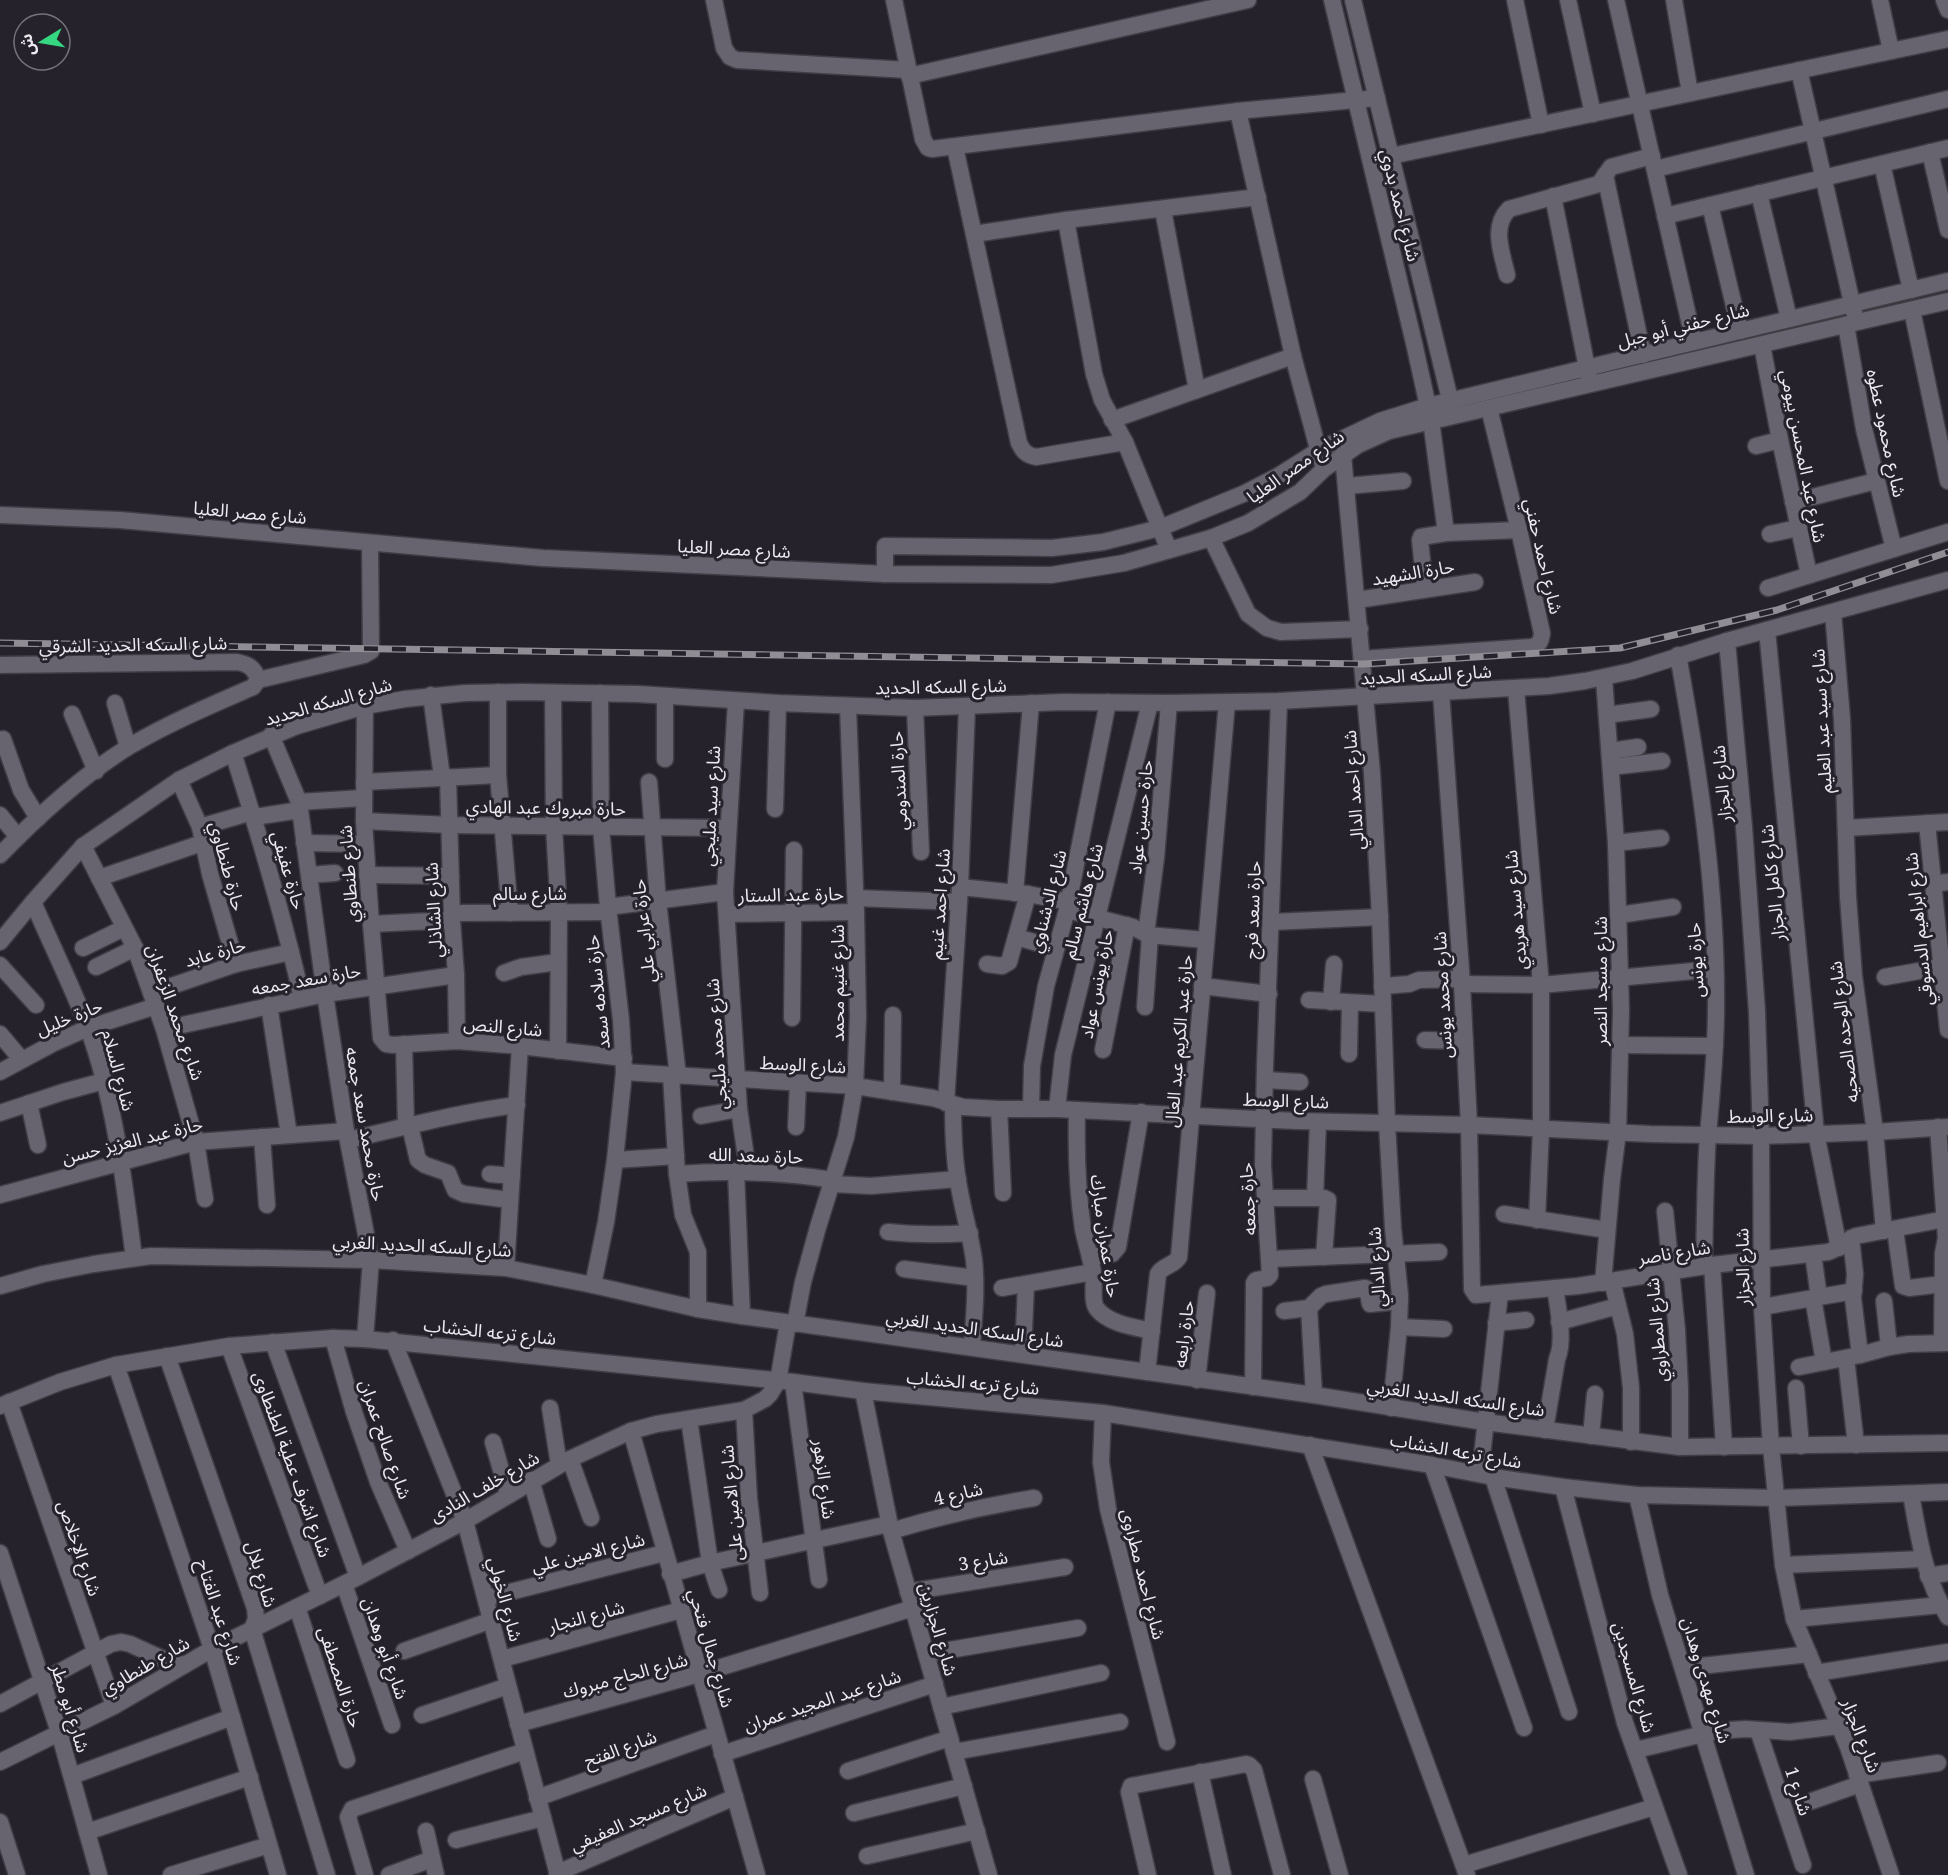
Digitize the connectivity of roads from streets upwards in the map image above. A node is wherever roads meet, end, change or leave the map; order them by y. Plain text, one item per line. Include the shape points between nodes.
1 (714, 0) edge
2 (894, 0) edge
3 (1248, 0) edge
4 (1332, 0) edge
5 (1515, 0) edge
6 (1568, 0) edge
7 (1616, 0) edge
8 (1674, 0) edge
9 (1880, 0) edge
10 (1944, 0) edge
11 (1355, 1) edge
12 (1217, 4) edge
13 (1948, 10) edge
14 (1948, 39) edge
15 (1891, 51) junction
16 (1799, 70) junction
17 (909, 73) junction
18 (1690, 93) junction
19 (1377, 98) junction
20 (1948, 99) edge
21 (1356, 100) junction
22 (1640, 104) junction
23 (1238, 111) junction
24 (1593, 114) junction
25 (1541, 125) junction
26 (1813, 131) junction
27 (956, 147) junction
28 (1948, 148) edge
29 (1930, 152) junction
30 (1391, 156) junction
31 (1653, 163) junction
32 (1882, 164) junction
33 (1605, 175) junction
34 (1824, 178) junction
35 (1760, 193) junction
36 (1553, 196) junction
37 (1258, 197) junction
38 (1710, 205) junction
39 (1163, 210) junction
40 (1665, 216) junction
41 (1066, 220) junction
42 (1948, 230) edge
43 (974, 234) junction
44 (1506, 275) dead end
45 (1948, 281) edge
46 (1911, 290) junction
47 (1948, 301) edge
48 (1852, 304) junction
49 (1912, 310) junction
50 (1789, 319) junction
51 (1851, 324) junction
52 (1740, 331) junction
53 (1694, 342) junction
54 (1762, 345) junction
55 (1643, 355) junction
56 (1293, 356) junction
57 (1587, 368) junction
58 (1591, 385) junction
59 (1197, 390) junction
60 (1452, 408) junction
61 (1489, 408) junction
62 (1430, 413) junction
63 (1112, 420) junction
64 (1943, 430) edge
65 (1780, 440) junction
66 (1125, 442) junction
67 (1756, 446) dead end
68 (1319, 450) junction
69 (1343, 454) junction
70 (1324, 469) junction
71 (1403, 481) dead end
72 (1876, 481) junction
73 (1948, 481) edge
74 (1347, 486) junction
75 (1793, 502) junction
76 (0, 515) edge
77 (1160, 528) junction
78 (1798, 528) junction
79 (1520, 530) junction
80 (1948, 532) edge
81 (1446, 533) junction
82 (1770, 534) dead end
83 (1211, 538) junction
84 (370, 543) junction
85 (1894, 549) junction
86 (1169, 550) junction
87 (885, 574) junction
88 (1809, 575) junction
89 (1948, 580) edge
90 (1475, 582) dead end
91 (1768, 588) dead end
92 (1425, 589) junction
93 (1357, 600) junction
94 (1833, 612) junction
95 (1360, 629) junction
96 (1767, 630) junction
97 (1727, 640) junction
98 (1678, 655) junction
99 (1362, 659) junction
100 (0, 665) edge
101 (1604, 678) junction
102 (258, 680) junction
103 (1516, 689) junction
104 (498, 692) junction
105 (1441, 692) junction
106 (553, 693) junction
107 (600, 693) junction
108 (431, 695) junction
109 (665, 696) junction
110 (1366, 696) junction
111 (736, 701) junction
112 (1279, 701) junction
113 (1108, 702) junction
114 (1227, 702) junction
115 (115, 703) dead end
116 (1031, 703) junction
117 (1150, 703) junction
118 (1169, 703) junction
119 (778, 704) junction
120 (365, 706) junction
121 (968, 706) junction
122 (848, 707) junction
123 (915, 708) junction
124 (1651, 710) dead end
125 (72, 714) dead end
126 (1607, 715) junction
127 (271, 735) junction
128 (3, 739) dead end
129 (128, 747) junction
130 (1638, 747) dead end
131 (233, 753) junction
132 (665, 759) dead end
133 (1610, 759) junction
134 (1662, 760) dead end
135 (96, 771) junction
136 (498, 776) junction
137 (445, 777) junction
138 (179, 780) junction
139 (649, 782) dead end
140 (363, 790) junction
141 (300, 806) junction
142 (775, 809) dead end
143 (0, 815) edge
144 (253, 815) junction
145 (38, 818) junction
146 (364, 821) junction
147 (1948, 822) edge
148 (1927, 823) junction
149 (450, 825) junction
150 (503, 826) junction
151 (554, 826) junction
152 (601, 827) junction
153 (654, 828) junction
154 (728, 828) junction
155 (1846, 828) junction
156 (201, 835) junction
157 (18, 837) junction
158 (1661, 838) dead end
159 (304, 843) junction
160 (1616, 843) junction
161 (365, 844) junction
162 (83, 846) junction
163 (794, 850) dead end
164 (921, 852) dead end
165 (0, 855) edge
166 (335, 873) dead end
167 (309, 875) junction
168 (367, 875) junction
169 (451, 876) junction
170 (99, 878) junction
171 (1940, 883) edge
172 (725, 892) junction
173 (960, 894) junction
174 (1022, 894) junction
175 (658, 901) junction
176 (33, 902) junction
177 (856, 905) junction
178 (1068, 906) junction
179 (1673, 907) dead end
180 (608, 910) junction
181 (794, 912) junction
182 (510, 913) junction
183 (559, 913) junction
184 (727, 914) junction
185 (1619, 915) junction
186 (452, 916) junction
187 (1098, 917) junction
188 (1380, 917) junction
189 (1272, 922) junction
190 (371, 924) junction
191 (1127, 925) junction
192 (124, 928) junction
193 (1943, 929) edge
194 (1148, 935) junction
195 (1016, 937) junction
196 (1206, 940) junction
197 (0, 942) edge
198 (83, 948) dead end
199 (135, 948) junction
200 (1055, 948) junction
201 (291, 952) junction
202 (558, 962) junction
203 (1334, 963) dead end
204 (236, 964) junction
205 (987, 964) dead end
206 (0, 965) edge
207 (96, 967) dead end
208 (1941, 968) junction
209 (1715, 969) junction
210 (504, 973) dead end
211 (456, 975) junction
212 (1885, 977) dead end
213 (1621, 978) junction
214 (1462, 981) junction
215 (1541, 985) junction
216 (376, 986) junction
217 (1202, 986) junction
218 (1382, 986) junction
219 (325, 994) junction
220 (1269, 994) junction
221 (302, 998) junction
222 (153, 999) junction
223 (1309, 1000) dead end
224 (1331, 1002) junction
225 (1350, 1003) junction
226 (36, 1005) dead end
227 (269, 1005) junction
228 (1383, 1005) junction
229 (1145, 1007) dead end
230 (893, 1015) dead end
231 (792, 1018) dead end
232 (88, 1028) junction
233 (164, 1029) junction
234 (1948, 1030) edge
235 (0, 1034) edge
236 (381, 1038) joint
237 (1425, 1040) dead end
238 (457, 1041) junction
239 (1465, 1041) junction
240 (404, 1044) junction
241 (520, 1046) junction
242 (1620, 1046) junction
243 (1715, 1046) junction
244 (1102, 1050) dead end
245 (558, 1051) junction
246 (1349, 1054) dead end
247 (21, 1059) junction
248 (624, 1065) junction
249 (0, 1072) edge
250 (674, 1076) junction
251 (737, 1079) junction
252 (1265, 1080) junction
253 (104, 1081) junction
254 (1300, 1082) dead end
255 (798, 1083) junction
256 (855, 1086) junction
257 (892, 1092) junction
258 (29, 1102) junction
259 (949, 1104) junction
260 (517, 1105) junction
261 (739, 1109) junction
262 (999, 1109) junction
263 (1031, 1109) junction
264 (1057, 1109) junction
265 (1077, 1110) junction
266 (1141, 1112) junction
267 (0, 1113) edge
268 (1190, 1115) junction
269 (701, 1116) dead end
270 (1265, 1119) junction
271 (1318, 1122) junction
272 (1387, 1123) junction
273 (1469, 1125) junction
274 (408, 1126) junction
275 (796, 1127) dead end
276 (1943, 1127) edge
277 (1541, 1129) junction
278 (1618, 1132) junction
279 (1875, 1132) junction
280 (1816, 1133) junction
281 (289, 1135) junction
282 (1708, 1135) junction
283 (347, 1136) junction
284 (1761, 1136) junction
285 (262, 1137) junction
286 (196, 1142) junction
287 (38, 1145) dead end
288 (676, 1156) junction
289 (615, 1160) junction
290 (122, 1161) junction
291 (742, 1171) junction
292 (490, 1173) dead end
293 (677, 1174) junction
294 (958, 1179) junction
295 (832, 1182) junction
296 (516, 1186) junction
297 (1003, 1193) dead end
298 (0, 1195) edge
299 (1265, 1198) junction
300 (1315, 1198) junction
301 (205, 1199) dead end
302 (267, 1205) dead end
303 (1665, 1211) dead end
304 (1504, 1214) dead end
305 (1945, 1219) junction
306 (1537, 1220) junction
307 (1607, 1230) junction
308 (1890, 1230) junction
309 (888, 1232) dead end
310 (970, 1233) junction
311 (1845, 1243) junction
312 (1946, 1249) edge
313 (1438, 1252) dead end
314 (1396, 1254) junction
315 (1813, 1254) junction
316 (1324, 1257) junction
317 (134, 1258) junction
318 (1270, 1258) junction
319 (1761, 1259) junction
320 (371, 1260) junction
321 (1091, 1265) junction
322 (1708, 1265) junction
323 (506, 1268) junction
324 (904, 1269) dead end
325 (1671, 1272) junction
326 (975, 1278) junction
327 (2, 1280) edge
328 (1607, 1282) junction
329 (1026, 1284) junction
330 (1943, 1284) junction
331 (593, 1285) junction
332 (1002, 1288) dead end
333 (1555, 1288) junction
334 (1854, 1291) junction
335 (1207, 1293) dead end
336 (1500, 1293) junction
337 (1476, 1295) joint
338 (1816, 1297) junction
339 (1400, 1301) junction
340 (1884, 1301) dead end
341 (1618, 1306) junction
342 (1762, 1307) junction
343 (1309, 1308) junction
344 (698, 1309) junction
345 (1284, 1311) dead end
346 (742, 1316) junction
347 (1526, 1320) dead end
348 (1559, 1322) junction
349 (792, 1323) junction
350 (1496, 1323) junction
351 (1399, 1327) junction
352 (1444, 1329) dead end
353 (1152, 1331) junction
354 (333, 1338) junction
355 (365, 1338) junction
356 (393, 1340) junction
357 (273, 1342) junction
358 (1945, 1343) edge
359 (229, 1346) junction
360 (972, 1347) junction
361 (1889, 1347) junction
362 (1023, 1354) junction
363 (166, 1356) junction
364 (1853, 1357) junction
365 (1824, 1362) junction
366 (116, 1365) junction
367 (1799, 1367) dead end
368 (1147, 1372) junction
369 (1197, 1380) junction
370 (786, 1382) junction
371 (1252, 1387) junction
372 (1796, 1388) dead end
373 (863, 1391) junction
374 (1595, 1394) dead end
375 (1314, 1395) junction
376 (5, 1404) edge
377 (550, 1408) dead end
378 (1391, 1408) junction
379 (744, 1410) junction
380 (1103, 1413) junction
381 (689, 1419) junction
382 (1485, 1422) junction
383 (1545, 1430) junction
384 (631, 1431) junction
385 (1591, 1436) junction
386 (494, 1442) dead end
387 (1631, 1442) junction
388 (1948, 1443) edge
389 (1310, 1445) junction
390 (1856, 1445) junction
391 (1771, 1446) junction
392 (1801, 1446) junction
393 (1680, 1447) junction
394 (1724, 1447) junction
395 (564, 1462) junction
396 (1432, 1465) junction
397 (1487, 1475) junction
398 (531, 1480) junction
399 (1563, 1487) junction
400 (1948, 1492) edge
401 (508, 1494) junction
402 (1911, 1494) junction
403 (1637, 1495) junction
404 (1034, 1498) dead end
405 (1776, 1498) junction
406 (591, 1518) dead end
407 (465, 1521) junction
408 (890, 1527) junction
409 (548, 1539) dead end
410 (814, 1542) junction
411 (408, 1551) junction
412 (0, 1553) edge
413 (664, 1553) junction
414 (754, 1554) junction
415 (1923, 1559) junction
416 (710, 1563) junction
417 (1783, 1565) junction
418 (1065, 1567) dead end
419 (1948, 1573) edge
420 (670, 1574) junction
421 (1928, 1576) junction
422 (819, 1580) dead end
423 (351, 1581) junction
424 (719, 1590) dead end
425 (760, 1593) dead end
426 (320, 1596) junction
427 (486, 1598) junction
428 (911, 1600) junction
429 (297, 1607) junction
430 (681, 1610) junction
431 (1945, 1611) edge
432 (1794, 1619) junction
433 (492, 1620) junction
434 (1078, 1628) dead end
435 (252, 1629) junction
436 (212, 1649) junction
437 (95, 1651) junction
438 (404, 1651) dead end
439 (1948, 1652) edge
440 (926, 1654) junction
441 (1809, 1654) junction
442 (501, 1659) junction
443 (184, 1665) junction
444 (1683, 1668) junction
445 (1101, 1673) dead end
446 (1816, 1673) junction
447 (699, 1674) junction
448 (43, 1681) junction
449 (935, 1684) junction
450 (508, 1686) junction
451 (0, 1704) edge
452 (114, 1706) junction
453 (941, 1707) junction
454 (1569, 1712) dead end
455 (422, 1715) dead end
456 (232, 1717) junction
457 (1120, 1722) dead end
458 (518, 1724) junction
459 (392, 1725) dead end
460 (1839, 1726) junction
461 (1524, 1728) dead end
462 (1758, 1730) junction
463 (59, 1732) junction
464 (1703, 1733) junction
465 (716, 1734) junction
466 (1167, 1742) dead end
467 (952, 1745) junction
468 (1636, 1750) junction
469 (525, 1751) junction
470 (722, 1754) junction
471 (348, 1760) dead end
472 (0, 1762) edge
473 (1938, 1763) dead end
474 (848, 1771) dead end
475 (1200, 1772) junction
476 (72, 1776) junction
477 (250, 1778) junction
478 (1313, 1779) dead end
479 (1858, 1779) junction
480 (964, 1785) junction
481 (735, 1797) junction
482 (537, 1798) junction
483 (1812, 1801) dead end
484 (1654, 1807) junction
485 (854, 1813) dead end
486 (543, 1818) junction
487 (0, 1822) edge
488 (426, 1831) dead end
489 (977, 1831) junction
490 (87, 1832) junction
491 (456, 1840) dead end
492 (269, 1845) junction
493 (867, 1856) dead end
494 (1803, 1865) dead end
495 (434, 1867) edge
496 (1466, 1870) edge
497 (558, 1874) edge
498 (754, 1874) edge
499 (17, 1875) edge
500 (99, 1875) edge
501 (171, 1875) edge
502 (278, 1875) edge
503 (327, 1875) edge
504 (365, 1875) edge
505 (390, 1875) edge
506 (989, 1875) edge
507 (1148, 1875) edge
508 (1223, 1875) edge
509 (1282, 1875) edge
510 (1340, 1875) edge
511 (1679, 1875) edge
512 (1746, 1875) edge
513 (1891, 1875) edge

1 - 17 street via 724,48 737,60
2 - 17 street
3 - 12 street
4 - 21 street, شارع احمد بدوي
5 - 25 street
6 - 24 street
7 - 22 street
8 - 18 street
9 - 15 street
10 - 13 street
11 - 19 street, شارع احمد بدوي
12 - 17 street
14 - 15 street
15 - 16 street
16 - 18 street
16 - 26 street, شارع محمود عطوه
17 - 27 street via 925,144 936,150
18 - 22 street
19 - 21 street
19 - 30 street, شارع احمد بدوي
20 - 26 street
21 - 23 street
21 - 62 street, شارع احمد بدوي
22 - 24 street
22 - 31 street
23 - 27 street
23 - 37 street
24 - 25 street
25 - 30 street
26 - 31 street
26 - 34 street, شارع محمود عطوه
27 - 43 street
28 - 29 street
29 - 32 street
29 - 42 street
30 - 60 street, شارع احمد بدوي
31 - 33 street via 1616,165
31 - 40 street
32 - 34 street
32 - 46 street
33 - 36 street via 1599,184
33 - 55 street
34 - 35 street
34 - 48 street, شارع محمود عطوه
35 - 38 street
35 - 50 street
36 - 44 street via 1517,205 1502,216 1498,224
36 - 57 street
37 - 39 street
37 - 56 street
38 - 40 street
38 - 52 street
39 - 41 street
39 - 59 street
40 - 53 street
41 - 43 street
41 - 63 street via 1094,374
43 - 66 street via 1022,450 1036,457
45 - 46 street, شارع حفني أبو جبل
46 - 48 street, شارع حفني أبو جبل
47 - 49 street, شارع حفني أبو جبل
48 - 50 street, شارع حفني أبو جبل
48 - 51 street, شارع محمود عطوه
49 - 51 street, شارع حفني أبو جبل
49 - 64 street
50 - 52 street, شارع حفني أبو جبل
51 - 54 street, شارع حفني أبو جبل
51 - 72 street, شارع محمود عطوه via 1864,429
52 - 53 street, شارع حفني أبو جبل
53 - 55 street, شارع حفني أبو جبل
54 - 58 street, شارع حفني أبو جبل
54 - 65 street, شارع عبد المحسن بيومي
55 - 57 street, شارع حفني أبو جبل
56 - 59 street
56 - 68 street
57 - 58 street
57 - 60 street, شارع حفني أبو جبل
58 - 61 street, شارع حفني أبو جبل
59 - 63 street
60 - 61 street, شارع حفني أبو جبل
60 - 62 street, شارع حفني أبو جبل
61 - 79 street, شارع احمد حفني
62 - 68 street, شارع مصر العليا via 1380,421
62 - 69 street, شارع مصر العليا
62 - 81 street, شارع احمد بدوي
63 - 66 street
64 - 73 street
65 - 67 street
65 - 75 street, شارع عبد المحسن بيومي
66 - 77 street
68 - 70 street
68 - 77 street, شارع مصر العليا via 1243,494
69 - 70 street, شارع مصر العليا
69 - 74 street, شارع احمد الدالي
70 - 83 street, شارع مصر العليا via 1300,492 1273,509
71 - 74 street
72 - 75 street
72 - 85 street, شارع محمود عطوه
74 - 93 street, شارع احمد الدالي
75 - 78 street, شارع عبد المحسن بيومي
76 - 84 street, شارع مصر العليا via 120,520
77 - 86 street
77 - 87 street, شارع مصر العليا via 1103,542 1052,548 885,546
78 - 82 street
78 - 88 street, شارع عبد المحسن بيومي
79 - 81 street
79 - 99 street, شارع احمد حفني via 1542,633 1537,645
80 - 85 street
81 - 92 street via 1420,539
83 - 86 street, شارع مصر العليا
83 - 95 street via 1248,614 1268,628 1281,632
84 - 87 street, شارع مصر العليا via 543,558
84 - 102 street, شارع السكه الحديد via 371,651
85 - 88 street
86 - 87 street, شارع مصر العليا via 1124,563 1051,575
88 - 91 street
89 - 94 street, شارع السكه الحديد
90 - 92 street, حارة الشهيد
92 - 93 street, حارة الشهيد
93 - 95 street, شارع احمد الدالي
94 - 96 street, شارع السكه الحديد
94 - 155 street, شارع سيد عبد العليم
95 - 99 street, شارع احمد الدالي
96 - 97 street, شارع السكه الحديد
96 - 280 street, شارع كامل الجزار
97 - 98 street, شارع السكه الحديد
97 - 284 street, شارع الجزار via 1757,1012
98 - 101 street, شارع السكه الحديد
98 - 209 street, حارة يونس via 1704,814
99 - 110 street, شارع احمد الدالي
100 - 102 street, شارع السكه الحديد الشرقي via 237,662 254,670
101 - 103 street, شارع السكه الحديد
101 - 126 street, شارع مسجد النصر
102 - 129 street, شارع السكه الحديد via 253,687
103 - 105 street, شارع السكه الحديد
103 - 215 street, شارع سيد هريدي
104 - 106 street, شارع السكه الحديد
104 - 108 street, شارع السكه الحديد
104 - 136 street
105 - 110 street, شارع السكه الحديد
105 - 214 street, شارع محمد يونس
106 - 107 street, شارع السكه الحديد
106 - 151 street
107 - 109 street, شارع السكه الحديد
107 - 152 street, حارة سلامه سعد
108 - 120 street, شارع السكه الحديد
108 - 137 street, شارع الشاذلي
109 - 111 street, شارع السكه الحديد
109 - 132 street
110 - 112 street, شارع السكه الحديد
110 - 188 street, شارع احمد الدالي
111 - 119 street, شارع السكه الحديد
111 - 154 street, شارع سيد مليجي
112 - 114 street, شارع السكه الحديد
112 - 189 street, حارة سعد فرج
113 - 116 street, شارع السكه الحديد
113 - 117 street, شارع السكه الحديد
113 - 178 street, شارع الدشناوي
114 - 118 street, شارع السكه الحديد
114 - 196 street, حارة عبد الكريم عبد العال
115 - 129 street
116 - 121 street, شارع السكه الحديد
116 - 174 street
117 - 118 street, شارع السكه الحديد
117 - 187 street, شارع هاشم سالم
118 - 194 street, حارة حسين عواد
119 - 122 street, شارع السكه الحديد
119 - 142 street
120 - 127 street, شارع السكه الحديد
120 - 140 street, شارع طنطاوي
121 - 123 street, شارع السكه الحديد
121 - 173 street, شارع احمد غنيم
122 - 123 street, شارع السكه الحديد
122 - 177 street, شارع غنيم محمد
123 - 164 street, حارة المندومي
124 - 126 street
125 - 135 street
126 - 133 street, شارع مسجد النصر
127 - 131 street, شارع السكه الحديد
127 - 141 street, حارة محمد سعد جمعه
128 - 145 street via 21,790
129 - 135 street, شارع السكه الحديد
130 - 133 street
131 - 138 street, شارع السكه الحديد
131 - 144 street, حارة عفيفي
133 - 134 street
133 - 160 street, شارع مسجد النصر
135 - 145 street, شارع السكه الحديد
136 - 137 street
136 - 150 street
137 - 140 street
137 - 149 street, شارع الشاذلي
138 - 156 street, حارة طنطاوي
138 - 162 street, شارع السكه الحديد
139 - 153 street, حارة عرابي علي
140 - 141 street
140 - 146 street, شارع طنطاوي
141 - 144 street
141 - 159 street, حارة محمد سعد جمعه
143 - 157 street
144 - 156 street
144 - 201 street, حارة عفيفي
145 - 157 street, شارع السكه الحديد
146 - 149 street, حارة مبروك عبد الهادي
146 - 161 street, شارع طنطاوي
147 - 148 street
148 - 155 street
148 - 171 street, شارع ابراهيم الدسوقي
149 - 150 street, حارة مبروك عبد الهادي
149 - 169 street, شارع الشاذلي
150 - 151 street, حارة مبروك عبد الهادي
150 - 182 street
151 - 152 street, حارة مبروك عبد الهادي
151 - 183 street
152 - 153 street, حارة مبروك عبد الهادي
152 - 180 street, حارة سلامه سعد
153 - 154 street, حارة مبروك عبد الهادي
153 - 175 street, حارة عرابي علي
154 - 172 street, شارع سيد مليجي
155 - 279 street, شارع الوحده الصحيه via 1854,976
156 - 170 street
156 - 204 street, حارة طنطاوي
157 - 165 street, شارع السكه الحديد
158 - 160 street
159 - 161 street
159 - 167 street, حارة محمد سعد جمعه
160 - 185 street, شارع مسجد النصر
161 - 168 street, شارع طنطاوي
162 - 170 street, شارع محمد الزعفران
162 - 176 street, شارع السكه الحديد
163 - 181 street
166 - 167 street
167 - 219 street, حارة محمد سعد جمعه
168 - 169 street
168 - 190 street, شارع طنطاوي
169 - 186 street, شارع الشاذلي
170 - 192 street, شارع محمد الزعفران
171 - 193 street, شارع ابراهيم الدسوقي
172 - 175 street, شارع سالم
172 - 184 street, شارع سيد مليجي
173 - 174 street, حارة عبد الستار
173 - 177 street, حارة عبد الستار
173 - 259 street, شارع احمد غنيم
174 - 178 street, حارة عبد الستار
174 - 195 street
175 - 180 street, شارع سالم
175 - 250 street, حارة عرابي علي
176 - 197 street, شارع السكه الحديد
176 - 232 street, شارع السلام
177 - 181 street, حارة عبد الستار
177 - 256 street, شارع غنيم محمد
178 - 187 street, حارة عبد الستار
178 - 200 street, شارع الدشناوي
179 - 185 street
180 - 183 street, شارع سالم
180 - 248 street, حارة سلامه سعد
181 - 184 street, حارة عبد الستار
181 - 231 street
182 - 183 street, شارع سالم
182 - 186 street, شارع سالم
183 - 202 street
184 - 251 street, شارع محمد مليجي
185 - 213 street, شارع مسجد النصر
186 - 190 street, شارع سالم
186 - 211 street, شارع الشاذلي
187 - 191 street, حارة عبد الستار
187 - 264 street, شارع هاشم سالم via 1064,1056
188 - 189 street
188 - 218 street, شارع احمد الدالي
189 - 220 street, حارة سعد فرج
190 - 216 street, شارع طنطاوي
191 - 194 street, حارة عبد الستار
191 - 244 street, حارة يونس عواد
192 - 198 street
192 - 199 street, شارع محمد الزعفران
193 - 208 street, شارع ابراهيم الدسوقي
194 - 196 street, حارة عبد الستار
194 - 229 street, حارة حسين عواد
195 - 200 street
195 - 205 street via 1006,965
196 - 217 street, حارة عبد الكريم عبد العال
199 - 207 street
199 - 222 street, شارع محمد الزعفران
200 - 263 street, شارع الدشناوي via 1032,1066
201 - 204 street, حارة عابد
201 - 221 street, حارة عفيفي
202 - 210 street
202 - 245 street
203 - 224 street
204 - 222 street, حارة عابد
206 - 226 street
208 - 212 street
208 - 234 street, شارع ابراهيم الدسوقي
209 - 213 street
209 - 243 street, حارة يونس
211 - 216 street, حارة سعد جمعه
211 - 238 street, شارع الشاذلي
213 - 215 street
213 - 242 street, شارع مسجد النصر
214 - 215 street
214 - 218 street via 1419,980
214 - 239 street, شارع محمد يونس
215 - 277 street, شارع سيد هريدي
216 - 219 street, حارة سعد جمعه
216 - 236 street, شارع طنطاوي
217 - 220 street
217 - 268 street, حارة عبد الكريم عبد العال
218 - 228 street, شارع احمد الدالي
219 - 221 street, حارة سعد جمعه
219 - 283 street, حارة محمد سعد جمعه
220 - 252 street, حارة سعد فرج
221 - 227 street, حارة سعد جمعه
222 - 232 street, حارة خليل
222 - 233 street, شارع محمد الزعفران
223 - 224 street
224 - 225 street
225 - 228 street
225 - 246 street
227 - 233 street, حارة سعد جمعه
227 - 281 street
228 - 272 street, شارع احمد الدالي
230 - 257 street
232 - 247 street, حارة خليل
232 - 253 street, شارع السلام
233 - 286 street, شارع محمد الزعفران
235 - 247 street
236 - 240 street, شارع النص via 386,1044
237 - 239 street
238 - 240 street, شارع النص
238 - 241 street, شارع النص
239 - 273 street, شارع محمد يونس
240 - 274 street
241 - 245 street, شارع النص
241 - 260 street
242 - 243 street
242 - 278 street, شارع مسجد النصر
243 - 282 street, حارة يونس
245 - 248 street, شارع النص
247 - 249 street, حارة خليل
248 - 250 street, شارع الوسط
248 - 289 street, حارة سلامه سعد
250 - 251 street, شارع الوسط
250 - 288 street, حارة عرابي علي
251 - 255 street, شارع الوسط
251 - 261 street, شارع محمد مليجي
252 - 254 street
252 - 270 street, حارة سعد فرج
253 - 258 street
253 - 290 street, شارع السلام
255 - 256 street, شارع الوسط
255 - 275 street
256 - 257 street, شارع الوسط
256 - 295 street, شارع غنيم محمد via 846,1137
257 - 259 street, شارع الوسط
258 - 267 street
258 - 287 street
259 - 262 street, شارع الوسط
259 - 294 street, شارع احمد غنيم
260 - 274 street, حارة عبد العزيز حسن via 474,1110
260 - 296 street
261 - 269 street
261 - 291 street, شارع محمد مليجي
262 - 263 street, شارع الوسط
262 - 297 street
263 - 264 street, شارع الوسط
264 - 265 street, شارع الوسط
265 - 266 street, شارع الوسط
265 - 321 street, حارة عمران مبارك via 1077,1174
266 - 268 street, شارع الوسط
266 - 321 street via 1119,1247
268 - 270 street, شارع الوسط
268 - 353 street, حارة عبد الكريم عبد العال via 1179,1257 1158,1274
270 - 271 street, شارع الوسط
270 - 299 street, حارة جمعه
271 - 272 street, شارع الوسط
271 - 300 street
272 - 273 street, شارع الوسط
272 - 314 street, شارع الدالي
273 - 277 street, شارع الوسط
273 - 337 street, شارع محمد يونس via 1472,1289
274 - 283 street, حارة عبد العزيز حسن
274 - 296 street via 418,1160 448,1173 455,1190 464,1194
276 - 279 street, شارع الوسط
276 - 305 street
277 - 278 street, شارع الوسط
277 - 306 street, شارع سيد هريدي
278 - 282 street, شارع الوسط
278 - 307 street, شارع مسجد النصر
279 - 280 street, شارع الوسط
279 - 308 street, شارع الوحده الصحيه
280 - 284 street, شارع الوسط
280 - 311 street, شارع كامل الجزار
281 - 283 street, حارة عبد العزيز حسن
281 - 285 street, حارة عبد العزيز حسن
282 - 284 street, شارع الوسط
282 - 322 street, حارة يونس
283 - 320 street, حارة محمد سعد جمعه
284 - 319 street, شارع الجزار
285 - 286 street, حارة عبد العزيز حسن
285 - 302 street
286 - 290 street, حارة عبد العزيز حسن
286 - 301 street, شارع محمد الزعفران
288 - 289 street
288 - 293 street, حارة عرابي علي
289 - 331 street, حارة سلامه سعد
290 - 298 street, حارة عبد العزيز حسن
290 - 317 street, شارع السلام
291 - 293 street, حارة سعد الله
291 - 295 street, حارة سعد الله via 805,1175
291 - 346 street, شارع محمد مليجي
292 - 296 street
293 - 344 street, حارة عرابي علي via 683,1215 698,1252
294 - 295 street, حارة سعد الله via 871,1186
294 - 310 street, شارع احمد غنيم
295 - 349 street, شارع غنيم محمد
296 - 323 street
299 - 300 street
299 - 318 street, حارة جمعه
300 - 316 street via 1328,1200
303 - 325 street, شارع المطراوي
304 - 306 street
305 - 308 street, شارع ناصر
305 - 312 street
306 - 307 street
307 - 328 street, شارع مسجد النصر
308 - 311 street, شارع ناصر
308 - 330 street, شارع الوحده الصحيه via 1903,1286
309 - 310 street
310 - 326 street, شارع احمد غنيم
311 - 315 street, شارع ناصر
311 - 334 street, شارع كامل الجزار via 1855,1268
312 - 330 street
313 - 314 street
314 - 316 street
314 - 339 street, شارع الدالي
315 - 319 street, شارع ناصر
315 - 338 street
316 - 318 street
317 - 320 street, شارع السكه الحديد الغربي
317 - 327 street, شارع السكه الحديد الغربي
318 - 371 street, حارة جمعه via 1270,1277 1254,1283
319 - 322 street, شارع ناصر
319 - 342 street, شارع الجزار
320 - 323 street, شارع السكه الحديد الغربي
320 - 355 street, حارة محمد سعد جمعه
321 - 329 street
321 - 353 street, حارة عمران مبارك via 1097,1309 1122,1324
322 - 325 street, شارع ناصر
322 - 394 street, حارة يونس
323 - 331 street, شارع السكه الحديد الغربي
324 - 326 street
325 - 328 street, شارع ناصر
325 - 393 street, شارع المطراوي via 1677,1330
326 - 360 street, شارع احمد غنيم
328 - 333 street, شارع ناصر
328 - 341 street, شارع مسجد النصر
329 - 332 street
329 - 362 street
330 - 358 street
331 - 344 street, شارع السكه الحديد الغربي
333 - 336 street, شارع ناصر
333 - 348 street
334 - 338 street
334 - 364 street, شارع كامل الجزار
335 - 369 street, حارة رابعه
336 - 337 street, شارع ناصر
336 - 350 street
338 - 342 street
338 - 365 street
339 - 343 street via 1370,1304 1365,1288 1324,1294
339 - 351 street, شارع الدالي
340 - 361 street
341 - 348 street
341 - 387 street, شارع مسجد النصر via 1631,1388
342 - 391 street, شارع الجزار
343 - 345 street
343 - 375 street
344 - 346 street, شارع السكه الحديد الغربي
346 - 349 street, شارع السكه الحديد الغربي
347 - 350 street
348 - 383 street via 1560,1353
349 - 360 street, شارع السكه الحديد الغربي
349 - 370 street, شارع الزهور
350 - 382 street
351 - 352 street
351 - 378 street, شارع الدالي
353 - 368 street, حارة عبد الكريم عبد العال
354 - 355 street, شارع ترعه الخشاب
354 - 357 street, شارع ترعه الخشاب
354 - 411 street, شارع صالح عمران via 378,1482
355 - 356 street, شارع ترعه الخشاب
356 - 370 street, شارع ترعه الخشاب
356 - 407 street, شارع الخولي
357 - 359 street, شارع ترعه الخشاب
357 - 423 street, شارع أبو وهدان
358 - 361 street
359 - 363 street, شارع ترعه الخشاب
359 - 426 street, شارع اشرف عطية الطنطاوى
360 - 362 street, شارع السكه الحديد الغربي
361 - 364 street
362 - 368 street, شارع السكه الحديد الغربي
363 - 366 street, شارع ترعه الخشاب
363 - 435 street, شارع بلال via 255,1608
364 - 365 street
364 - 390 street, شارع كامل الجزار
365 - 367 street
366 - 376 street, شارع ترعه الخشاب
366 - 436 street, شارع عبد الفتاح
368 - 369 street, شارع السكه الحديد الغربي
369 - 371 street, شارع السكه الحديد الغربي
370 - 373 street, شارع ترعه الخشاب
370 - 379 street, شارع خلف النادى
370 - 410 street, شارع الزهور
371 - 375 street, شارع السكه الحديد الغربي
372 - 392 street
373 - 380 street, شارع ترعه الخشاب
373 - 408 street, شارع الجزارين
374 - 385 street
375 - 378 street, شارع السكه الحديد الغربي
376 - 437 street, شارع الإخلاص
377 - 395 street
378 - 382 street, شارع السكه الحديد الغربي
379 - 381 street, شارع خلف النادى
379 - 414 street, شارع الامين على
380 - 389 street, شارع ترعه الخشاب
380 - 466 street, شارع احمد مطراوى via 1101,1462 1108,1509
381 - 384 street, شارع خلف النادى
381 - 416 street
382 - 383 street, شارع السكه الحديد الغربي
382 - 397 street
383 - 385 street, شارع السكه الحديد الغربي
384 - 395 street, شارع خلف النادى
384 - 413 street, شارع جمال فتحي
385 - 387 street, شارع السكه الحديد الغربي
386 - 401 street
387 - 393 street, شارع السكه الحديد الغربي
388 - 390 street, شارع السكه الحديد الغربي
389 - 396 street, شارع ترعه الخشاب
389 - 496 street
390 - 392 street, شارع السكه الحديد الغربي
391 - 392 street, شارع السكه الحديد الغربي
391 - 394 street, شارع السكه الحديد الغربي
391 - 405 street, شارع الجزار
393 - 394 street, شارع السكه الحديد الغربي
395 - 398 street, شارع خلف النادى
395 - 406 street
396 - 397 street, شارع ترعه الخشاب
396 - 461 street
397 - 399 street, شارع ترعه الخشاب
397 - 454 street
398 - 401 street, شارع خلف النادى
398 - 409 street
399 - 403 street, شارع ترعه الخشاب
399 - 468 street, شارع المسجدين via 1622,1712
400 - 402 street, شارع ترعه الخشاب
401 - 407 street, شارع خلف النادى
402 - 405 street, شارع ترعه الخشاب
402 - 415 street
403 - 405 street, شارع ترعه الخشاب
403 - 444 street, شارع مهدى وهدان via 1660,1595
404 - 408 street, شارع 4
405 - 417 street, شارع الجزار
407 - 411 street, شارع خلف النادى
407 - 427 street, شارع الخولي
408 - 410 street
408 - 428 street, شارع الجزارين
410 - 414 street
410 - 422 street, شارع الزهور
411 - 423 street, شارع خلف النادى
412 - 448 street, شارع أبو مطر
413 - 420 street, شارع جمال فتحي
413 - 427 street, شارع الامين علي
414 - 416 street
414 - 425 street, شارع الامين على
415 - 417 street
415 - 421 street
416 - 420 street
416 - 424 street
417 - 432 street, شارع الجزار
418 - 428 street, شارع 3
419 - 421 street
420 - 430 street, شارع جمال فتحي
421 - 431 street
423 - 426 street, شارع خلف النادى
423 - 459 street, شارع أبو وهدان
426 - 429 street, شارع خلف النادى
427 - 433 street, شارع الخولي
428 - 440 street, شارع الجزارين
428 - 447 street, شارع الحاج مبروك
429 - 435 street, شارع خلف النادى
429 - 471 street, حارة المصطفى
430 - 442 street, شارع النجار
430 - 447 street, شارع جمال فتحي
431 - 432 street
432 - 441 street, شارع الجزار
433 - 438 street
433 - 442 street, شارع الخولي
434 - 440 street
435 - 436 street, شارع خلف النادى
435 - 503 street, شارع بلال
436 - 443 street, شارع طنطاوي
436 - 456 street, شارع عبد الفتاح
437 - 443 street via 121,1642
437 - 448 street
437 - 452 street, شارع الإخلاص
439 - 446 street
440 - 449 street, شارع الجزارين
441 - 444 street
441 - 446 street, شارع الجزار
442 - 450 street, شارع الخولي
443 - 452 street, شارع طنطاوي
444 - 464 street, شارع مهدى وهدان
445 - 453 street
446 - 460 street, شارع الجزار
447 - 458 street, شارع الحاج مبروك
447 - 465 street, شارع جمال فتحي
448 - 451 street
448 - 463 street, شارع أبو مطر
449 - 453 street, شارع الجزارين
449 - 470 street, شارع عبد المجيد عمران
450 - 455 street
450 - 458 street, شارع الخولي
452 - 463 street, شارع طنطاوي
453 - 467 street, شارع الجزارين
456 - 476 street
456 - 477 street, شارع عبد الفتاح
457 - 467 street
458 - 469 street, شارع الخولي
460 - 462 street via 1790,1732
460 - 479 street, شارع الجزار
462 - 464 street
462 - 494 street, شارع 1
463 - 472 street, شارع طنطاوي
463 - 476 street, شارع أبو مطر
464 - 468 street
464 - 512 street, شارع مهدى وهدان
465 - 470 street, شارع جمال فتحي
465 - 482 street, شارع الفتح
467 - 474 street
467 - 480 street, شارع الجزارين
468 - 484 street, شارع المسجدين
469 - 482 street, شارع الخولي
469 - 504 street via 352,1809 348,1820
470 - 481 street, شارع جمال فتحي
473 - 479 street
475 - 507 street via 1130,1789
475 - 508 street
475 - 509 street via 1245,1764 1252,1767
476 - 490 street, شارع أبو مطر
477 - 490 street
477 - 492 street, شارع عبد الفتاح
478 - 510 street
479 - 483 street
479 - 513 street, شارع الجزار
480 - 485 street
480 - 489 street, شارع الجزارين
481 - 497 street, شارع مسجد العفيفي
481 - 498 street, شارع جمال فتحي
482 - 486 street, شارع الخولي
484 - 496 street
484 - 511 street, شارع المسجدين
486 - 491 street
486 - 497 street, شارع الخولي
487 - 499 street
488 - 495 street
489 - 493 street
489 - 506 street, شارع الجزارين
490 - 500 street, شارع أبو مطر
492 - 501 street
492 - 502 street, شارع عبد الفتاح
495 - 505 street

